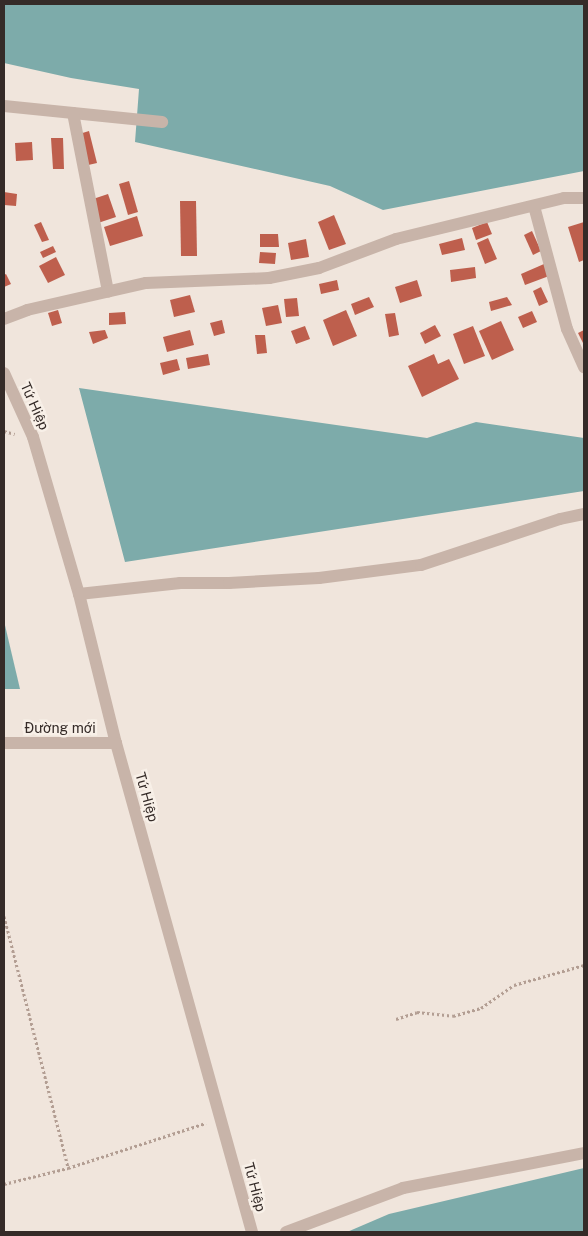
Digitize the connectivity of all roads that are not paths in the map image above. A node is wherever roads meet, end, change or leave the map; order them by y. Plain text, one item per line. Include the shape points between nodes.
1 (4, 106) edge
2 (73, 113) junction
3 (162, 122) dead end
4 (584, 198) edge
5 (534, 206) junction
6 (108, 292) junction
7 (4, 319) edge
8 (584, 367) edge
9 (4, 373) edge
10 (584, 514) edge
11 (79, 594) junction
12 (4, 743) edge
13 (116, 743) junction
14 (584, 1153) edge
15 (252, 1232) edge
16 (286, 1232) edge

1 - 2 street
2 - 3 street
2 - 6 street
4 - 5 street via 564,198
5 - 6 street via 396,239 319,268 269,278 146,283
5 - 8 street via 567,329
6 - 7 street via 26,310
9 - 11 street, Tứ Hiệp via 33,437
10 - 11 street via 421,565 319,578 229,584 180,583
11 - 13 street, Tứ Hiệp
12 - 13 street, Đường mới
13 - 15 street, Tứ Hiệp
14 - 16 street via 403,1188

